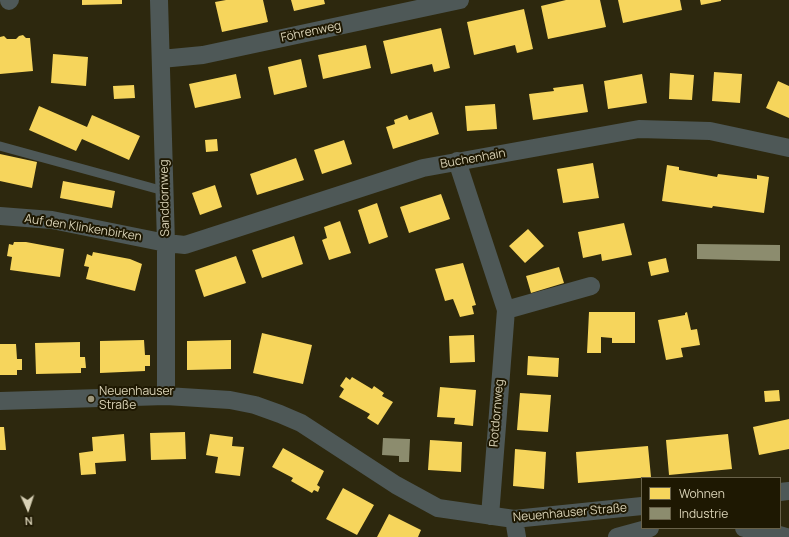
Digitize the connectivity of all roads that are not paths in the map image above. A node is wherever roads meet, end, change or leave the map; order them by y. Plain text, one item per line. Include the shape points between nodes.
1 (159, 0) edge
2 (460, 0) edge
3 (161, 60) junction
4 (0, 146) edge
5 (789, 148) edge
6 (457, 162) junction
7 (164, 191) junction
8 (0, 216) edge
9 (166, 243) junction
10 (591, 286) dead end
11 (506, 310) junction
12 (166, 396) junction
13 (0, 401) edge
14 (641, 506) edge
15 (490, 516) junction
16 (514, 519) junction
17 (646, 529) edge
18 (758, 529) edge
19 (518, 537) edge
20 (616, 537) edge
21 (786, 537) edge

1 - 3 street, Sanddornweg
2 - 3 street, Föhrenweg via 203,55
3 - 7 street, Sanddornweg
4 - 7 lane
5 - 6 street, Buchenhain via 710,131 639,129
6 - 9 street, Buchenhain via 423,168 185,244
6 - 11 street, Rotdornweg
7 - 9 street, Sanddornweg
8 - 9 street, Auf den Klinkenbirken via 52,220
9 - 12 street, Sanddornweg
10 - 11 street
11 - 15 street, Rotdornweg
12 - 13 street, Neuenhauser Straße
12 - 15 street, Neuenhauser Straße via 230,400 280,414 301,423 396,485 438,508
14 - 16 street, Neuenhauser Straße
15 - 16 street, Neuenhauser Straße
16 - 19 street
17 - 20 street
18 - 21 street

